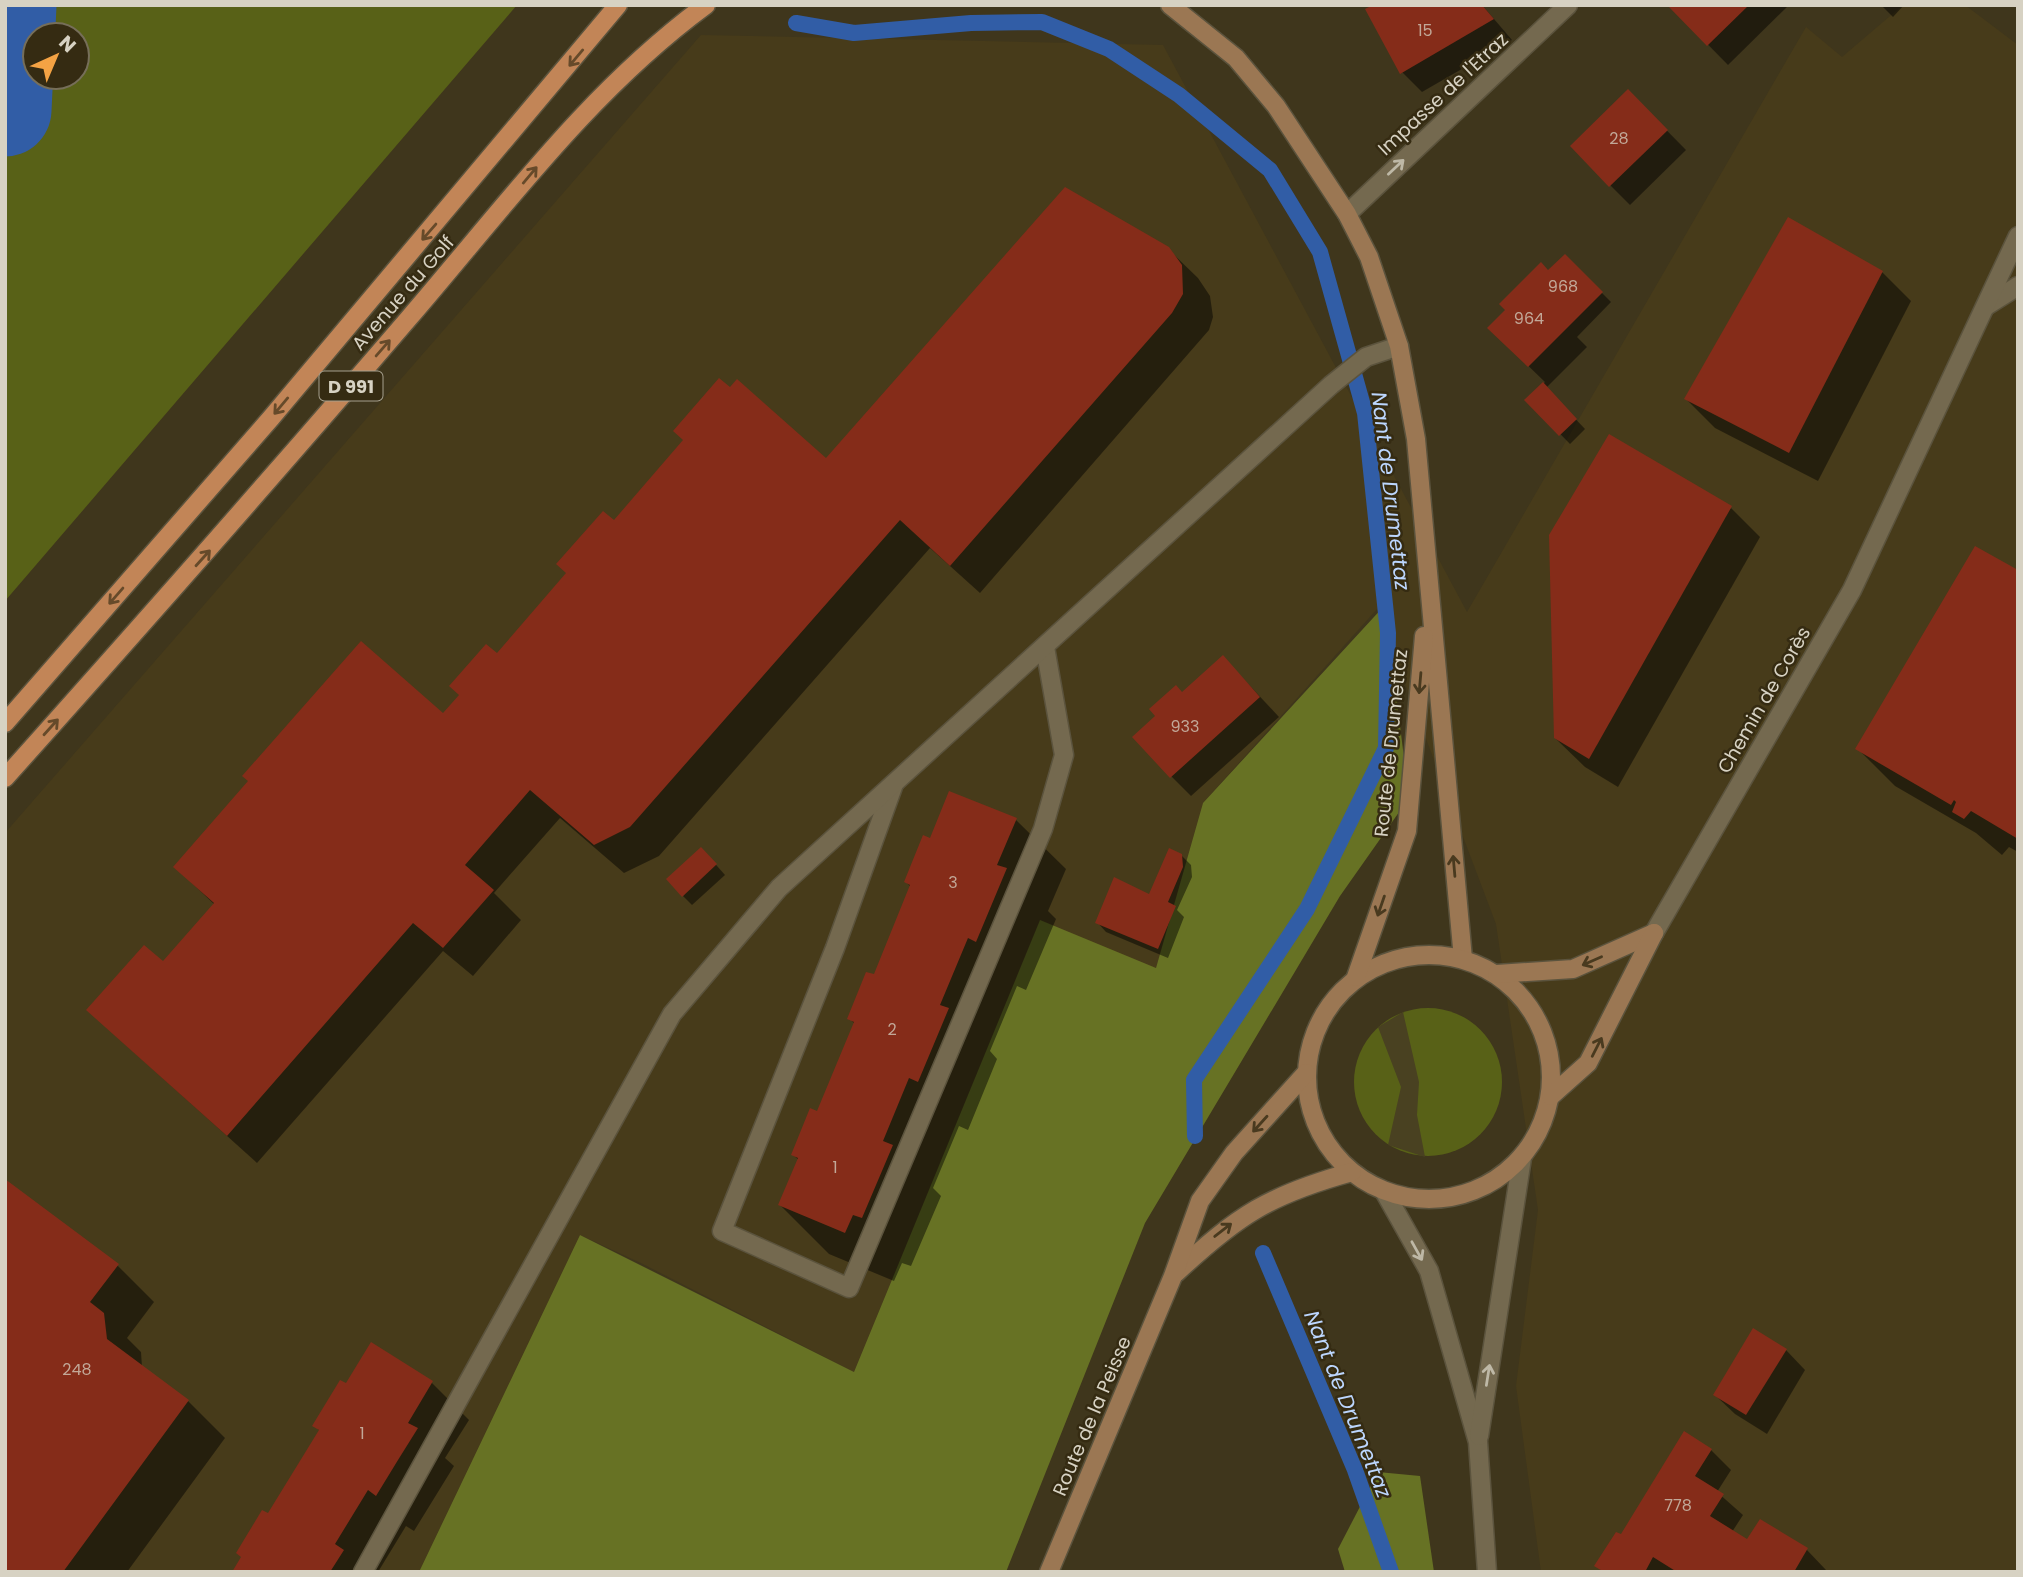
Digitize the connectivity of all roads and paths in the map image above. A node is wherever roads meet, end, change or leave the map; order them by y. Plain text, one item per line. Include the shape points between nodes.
1 (618, 5) edge
2 (706, 5) edge
3 (1170, 5) edge
4 (1568, 5) edge
5 (1346, 214) junction
6 (2018, 236) edge
7 (2018, 286) edge
8 (1986, 306) junction
9 (1399, 346) junction
10 (1428, 591) junction
11 (1045, 647) junction
12 (5, 723) edge
13 (5, 778) edge
14 (894, 784) junction
15 (1654, 933) junction
16 (1463, 959) junction
17 (1497, 974) junction
18 (1356, 977) junction
19 (1306, 1073) junction
20 (1551, 1096) junction
21 (1522, 1158) junction
22 (1352, 1172) junction
23 (1384, 1191) junction
24 (1173, 1276) junction
25 (1478, 1442) junction
26 (363, 1572) edge
27 (1049, 1572) edge
28 (1487, 1572) edge

1 -> 12 main road, Avenue du Golf / D 991 via 262,429
13 -> 2 main road, Avenue du Golf / D 991 via 261,493 593,103
3 - 5 main road, Route de Drumettaz via 1236,58 1276,106
5 -> 4 street, Impasse de l'Etraz
5 - 9 main road, Route de Drumettaz via 1370,257
6 - 8 street, Chemin de Corès
7 - 8 street
8 - 15 street, Chemin de Corès via 1852,590
9 - 10 main road, Route de Drumettaz via 1416,439
9 - 11 street via 1366,357 1332,385
16 -> 10 main road, Route de Drumettaz
10 -> 18 main road, Route de Drumettaz via 1407,831
11 - 14 street
11 - 14 street via 1065,755 1043,829 849,1288 722,1231
14 - 26 street via 779,888 672,1014
15 -> 17 main road via 1573,969
20 -> 15 main road, Chemin de Corès via 1588,1063
16 - 17 main road
16 - 18 main road via 1426,954 1389,960
17 - 20 main road via 1524,998 1542,1028 1551,1061
18 - 19 main road via 1330,1004 1312,1037
19 - 22 main road via 1310,1111 1326,1144
19 -> 24 main road, Route de la Peisse via 1234,1153 1200,1201
20 - 21 main road via 1541,1129
21 - 23 main road via 1493,1182 1458,1197 1421,1199
25 -> 21 street
22 - 23 main road
24 -> 22 main road via 1222,1230 1261,1204
23 -> 25 street via 1429,1271
24 - 27 main road, Route de la Peisse
25 - 28 street

